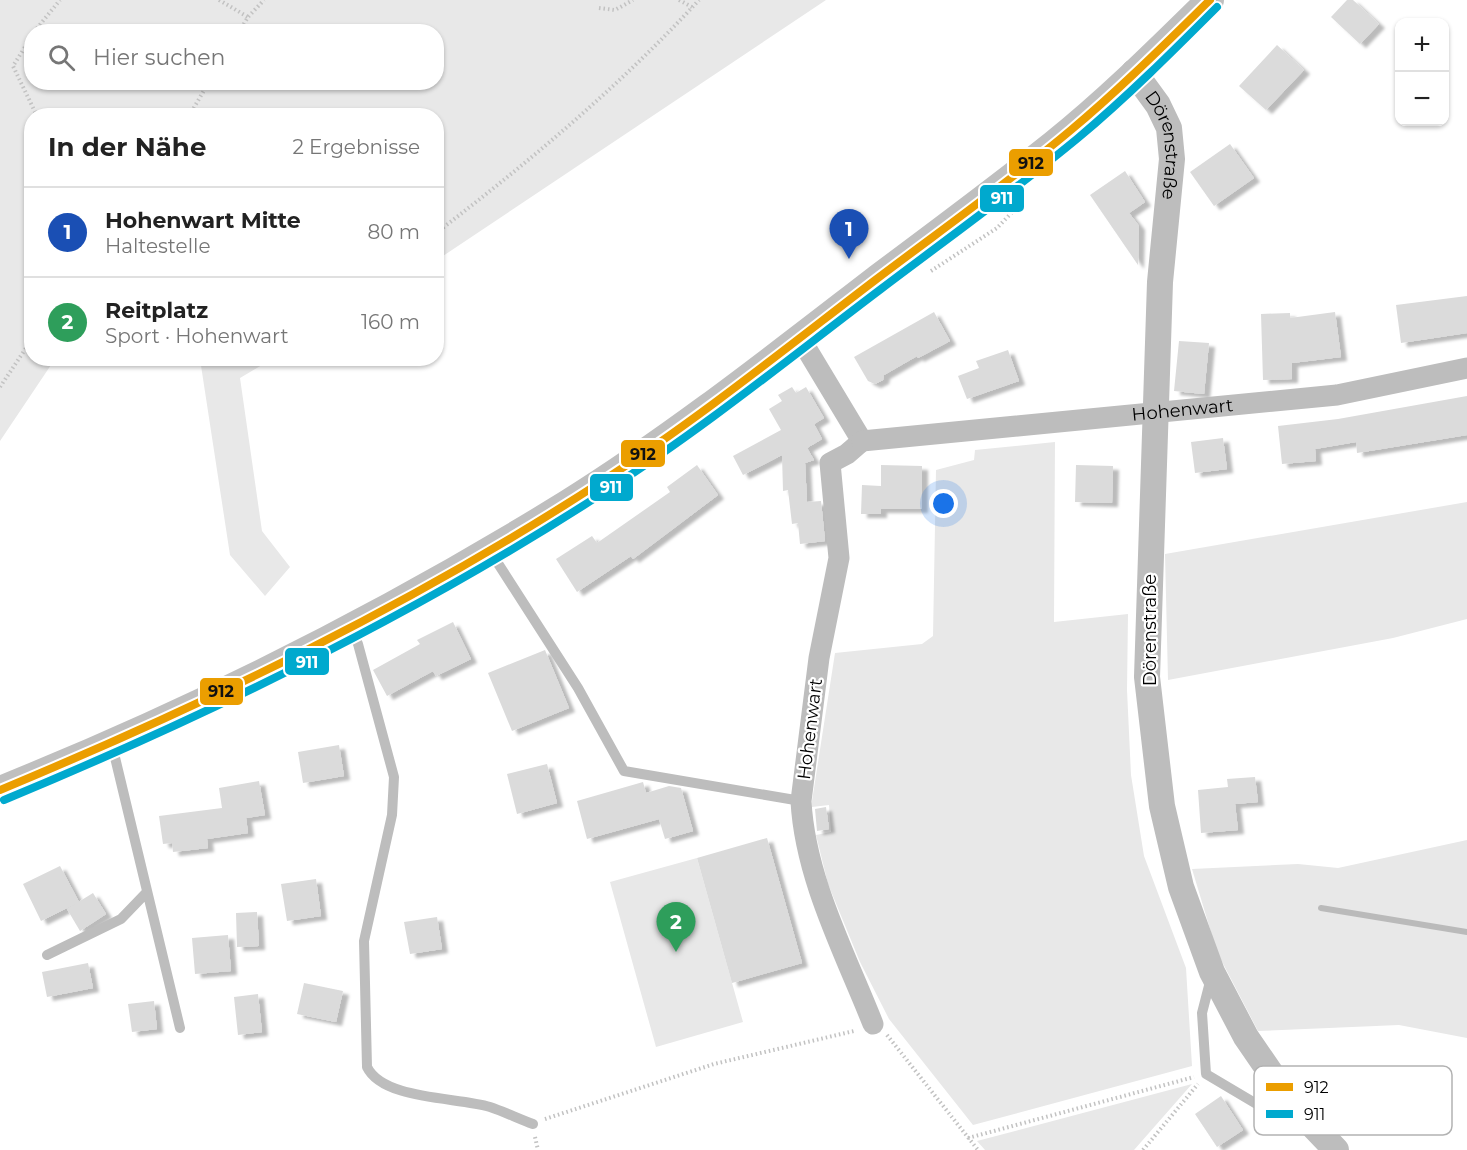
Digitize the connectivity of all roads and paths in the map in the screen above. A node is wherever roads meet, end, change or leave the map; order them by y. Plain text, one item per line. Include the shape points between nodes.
1 (60, 0) edge
2 (219, 0) edge
3 (264, 0) edge
4 (633, 0) edge
5 (679, 0) edge
6 (699, 0) edge
7 (1210, 0) edge
8 (692, 7) junction
9 (599, 8) dead end
10 (248, 17) junction
11 (40, 24) edge
12 (244, 24) edge
13 (24, 49) edge
14 (1134, 72) junction
15 (24, 89) edge
16 (25, 90) edge
17 (204, 90) edge
18 (33, 108) edge
19 (194, 108) edge
20 (444, 227) edge
21 (800, 338) junction
22 (24, 351) edge
23 (1467, 368) edge
24 (0, 387) edge
25 (1154, 411) junction
26 (862, 441) junction
27 (487, 552) junction
28 (350, 627) junction
29 (112, 745) junction
30 (0, 790) edge
31 (801, 801) junction
32 (147, 892) junction
33 (47, 955) dead end
34 (1212, 972) junction
35 (873, 1024) junction
36 (180, 1028) dead end
37 (1266, 1066) edge
38 (1206, 1074) junction
39 (1254, 1102) edge
40 (533, 1124) joint
41 (1322, 1135) edge
42 (968, 1138) junction
43 (978, 1150) edge
44 (1143, 1150) edge
45 (1336, 1150) edge

1 - 11 path
2 - 10 path
3 - 10 path
4 - 9 path via 615,10
5 - 8 path
6 - 8 path
7 - 14 main road
8 - 20 path via 649,54
10 - 12 path
13 - 15 path via 13,66
14 - 21 main road via 1057,141
14 - 25 street, Dörenstraße via 1165,120 1172,159 1160,282
16 - 18 path
17 - 19 path
21 - 26 street
21 - 27 main road via 651,448
22 - 24 path
23 - 25 street, Hohenwart via 1337,395
25 - 26 street, Hohenwart
25 - 34 street, Dörenstraße via 1147,677 1162,806 1181,887
26 - 31 street, Hohenwart via 830,463 839,558 819,658
27 - 28 main road
27 - 31 lane via 578,688 624,771
28 - 29 main road
28 - 40 lane via 394,777 392,815 364,941 367,1067 372,1078 390,1086 489,1107
29 - 30 main road
29 - 32 lane
31 - 35 street, Hohenwart via 802,822 816,877
32 - 33 lane via 121,919
32 - 36 lane
34 - 37 street, Dörenstraße
34 - 38 lane via 1202,1013
35 - 40 path via 714,1064
35 - 42 path via 884,1032
38 - 39 lane
38 - 42 path
38 - 44 path
41 - 45 street, Dörenstraße
42 - 43 path

